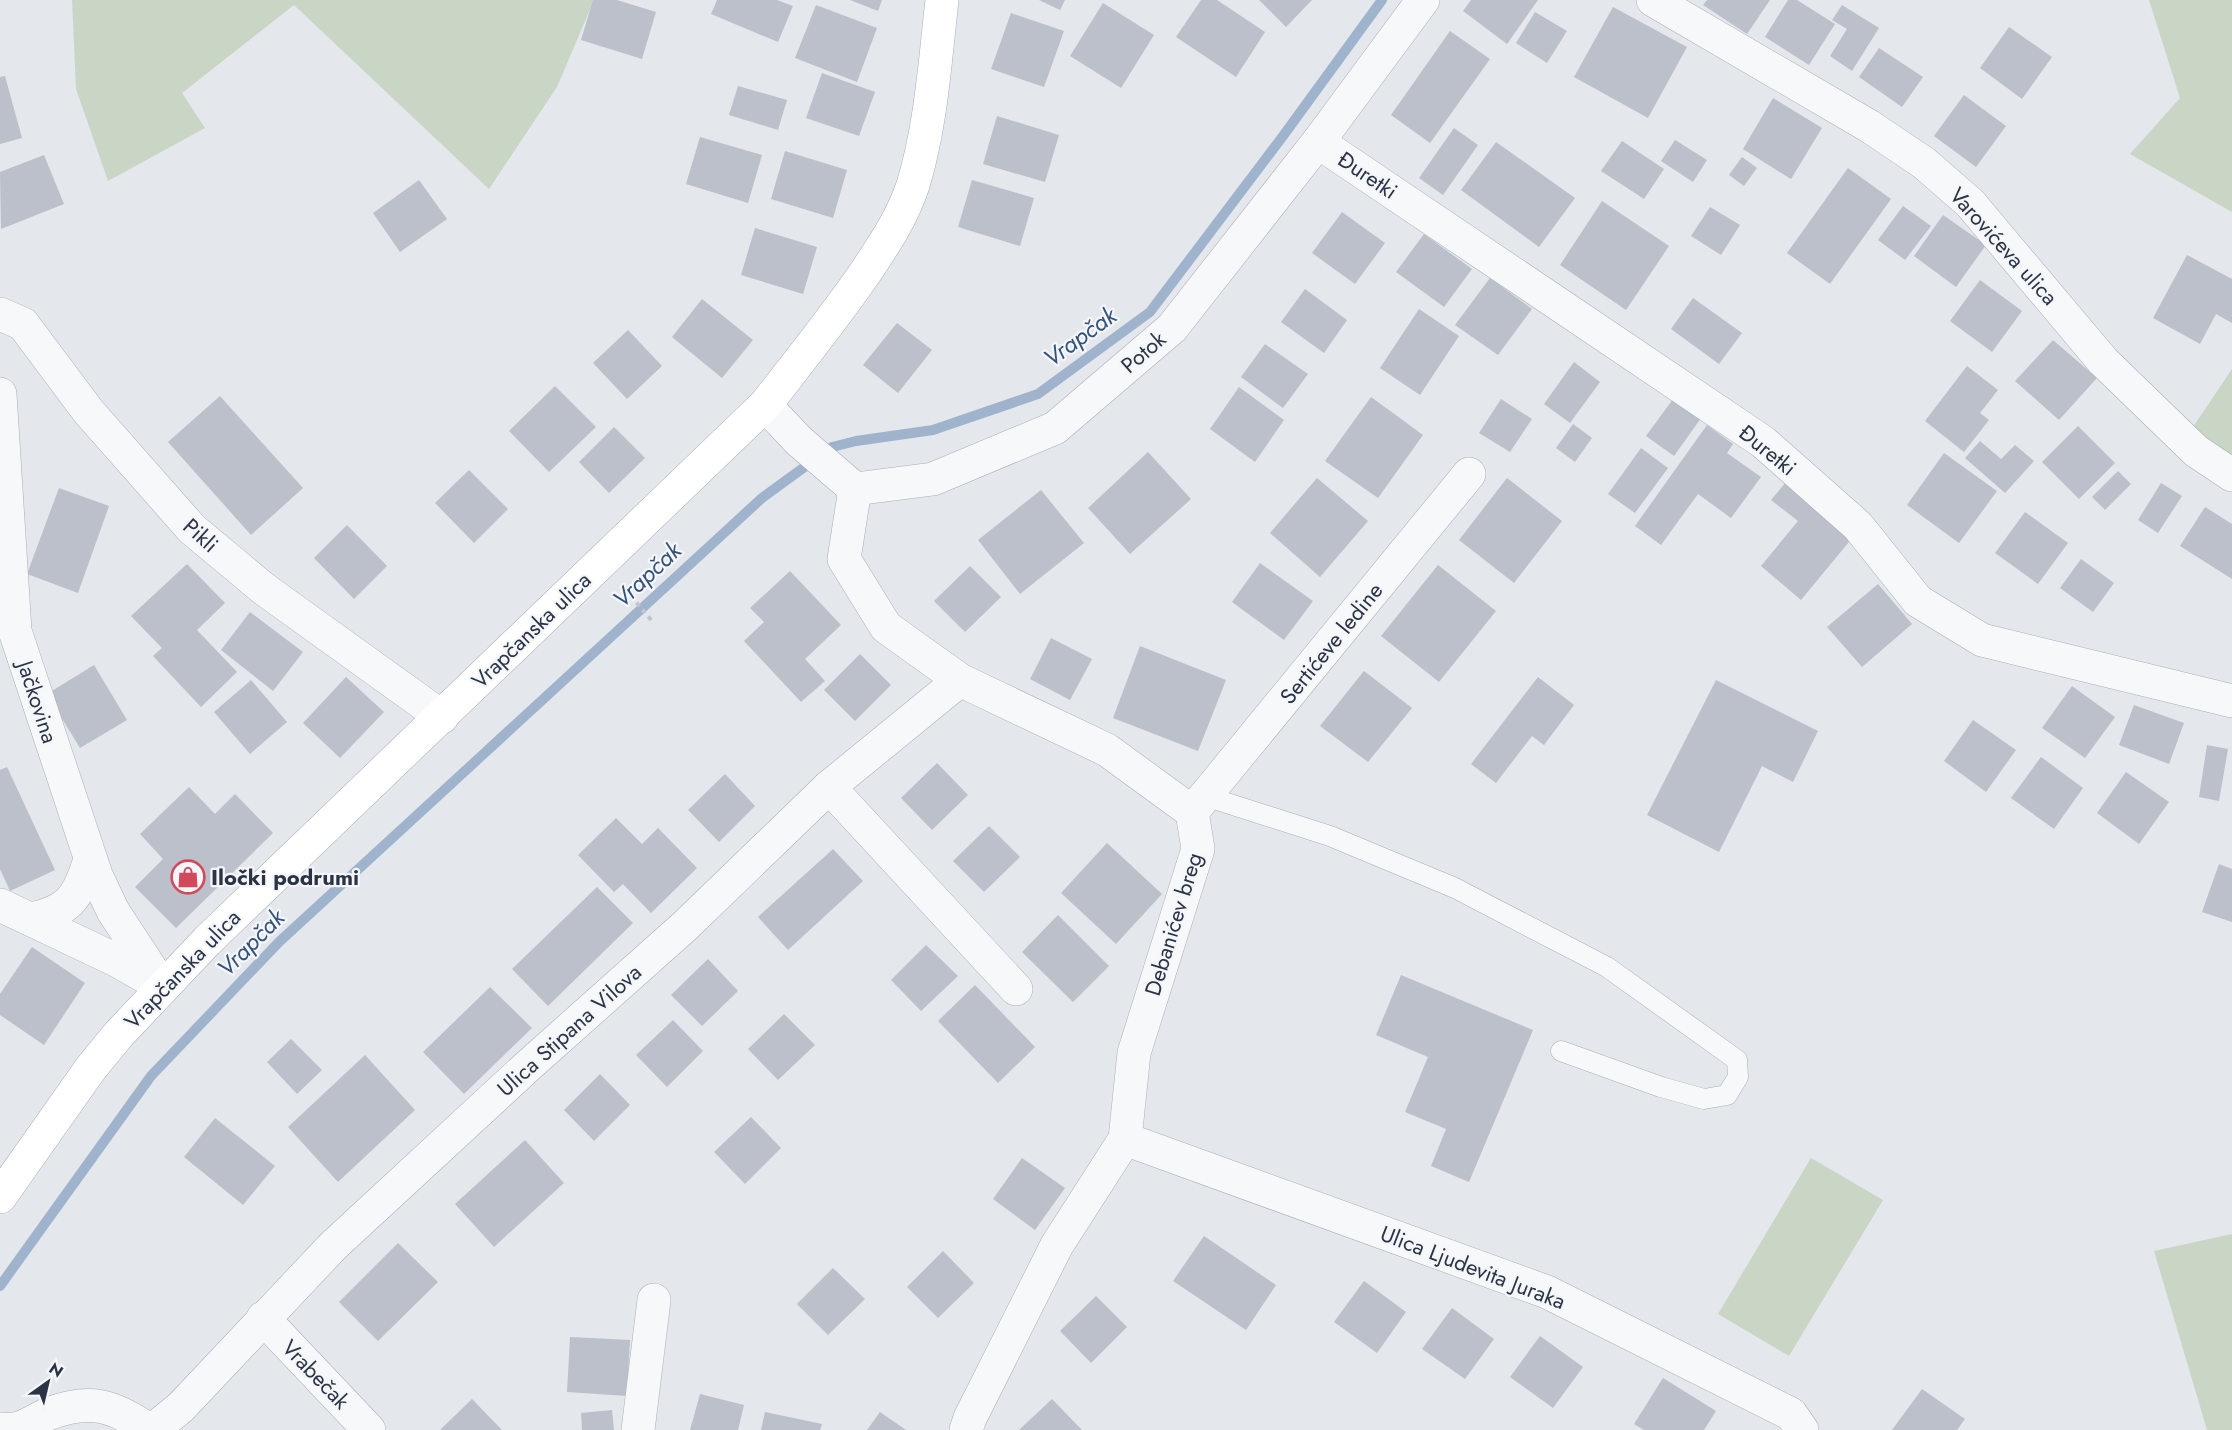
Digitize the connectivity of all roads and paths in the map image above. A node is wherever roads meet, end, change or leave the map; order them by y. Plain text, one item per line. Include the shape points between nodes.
1 (942, 0) edge
2 (1423, 0) edge
3 (1653, 0) edge
4 (1318, 142) junction
5 (0, 314) edge
6 (0, 394) edge
7 (765, 405) junction
8 (1469, 474) dead end
9 (2232, 475) edge
10 (855, 489) junction
11 (626, 590) dead end
12 (652, 621) dead end
13 (960, 680) junction
14 (2232, 702) edge
15 (442, 717) junction
16 (829, 787) junction
17 (1198, 804) junction
18 (90, 859) junction
19 (0, 905) edge
20 (31, 919) junction
21 (162, 986) junction
22 (1017, 988) dead end
23 (1561, 1051) dead end
24 (1125, 1139) junction
25 (0, 1197) edge
26 (654, 1300) dead end
27 (262, 1318) junction
28 (193, 1394) junction
29 (12, 1429) edge
30 (148, 1430) edge
31 (153, 1430) edge
32 (178, 1430) edge
33 (369, 1430) edge
34 (638, 1430) edge
35 (966, 1430) edge
36 (1802, 1430) edge

1 - 7 main road, Vrapčanska ulica via 934,76 912,188 890,235 854,289
2 - 4 street, Potok
3 - 9 street, Varovićeva ulica via 1924,162 1970,203 2103,361 2196,451
4 - 10 street, Potok via 1172,328 1055,428 933,479
4 - 14 street, Đuretki via 1763,442 1858,526 1918,601 1982,640
5 - 15 street, Pikli via 23,324 88,411 192,529 264,589
6 - 18 street, Jačkovina via 15,631
7 - 10 street via 799,441
7 - 15 main road, Vrapčanska ulica
8 - 17 street, Sertićeve ledine
10 - 13 street via 844,559 886,627
11 - 12 path
13 - 16 street, Ulica Stipana Vilova
13 - 17 street via 1107,750
15 - 21 main road, Vrapčanska ulica
16 - 22 street
16 - 27 street, Ulica Stipana Vilova via 685,926 333,1246
17 - 23 lane via 1330,836 1455,888 1607,967 1737,1060 1738,1077 1727,1095 1704,1099
17 - 24 street, Debanićev breg via 1198,849 1134,1053
18 - 20 street via 80,889 71,901 61,910
18 - 21 street, Jačkovina via 113,912
19 - 20 street
20 - 21 street
21 - 25 main road, Vrapčanska ulica via 91,1068
24 - 35 street, Debanićev breg via 1057,1245
24 - 36 street, Ulica Ljudevita Juraka via 1547,1292 1791,1414
26 - 34 street
27 - 28 street, Ulica Stipana Vilova
27 - 33 street, Vrabečak
28 - 31 street, Ulica Stipana Vilova
28 - 32 street, Ulica Stipana Vilova
29 - 30 street via 74,1406 92,1404 129,1416

